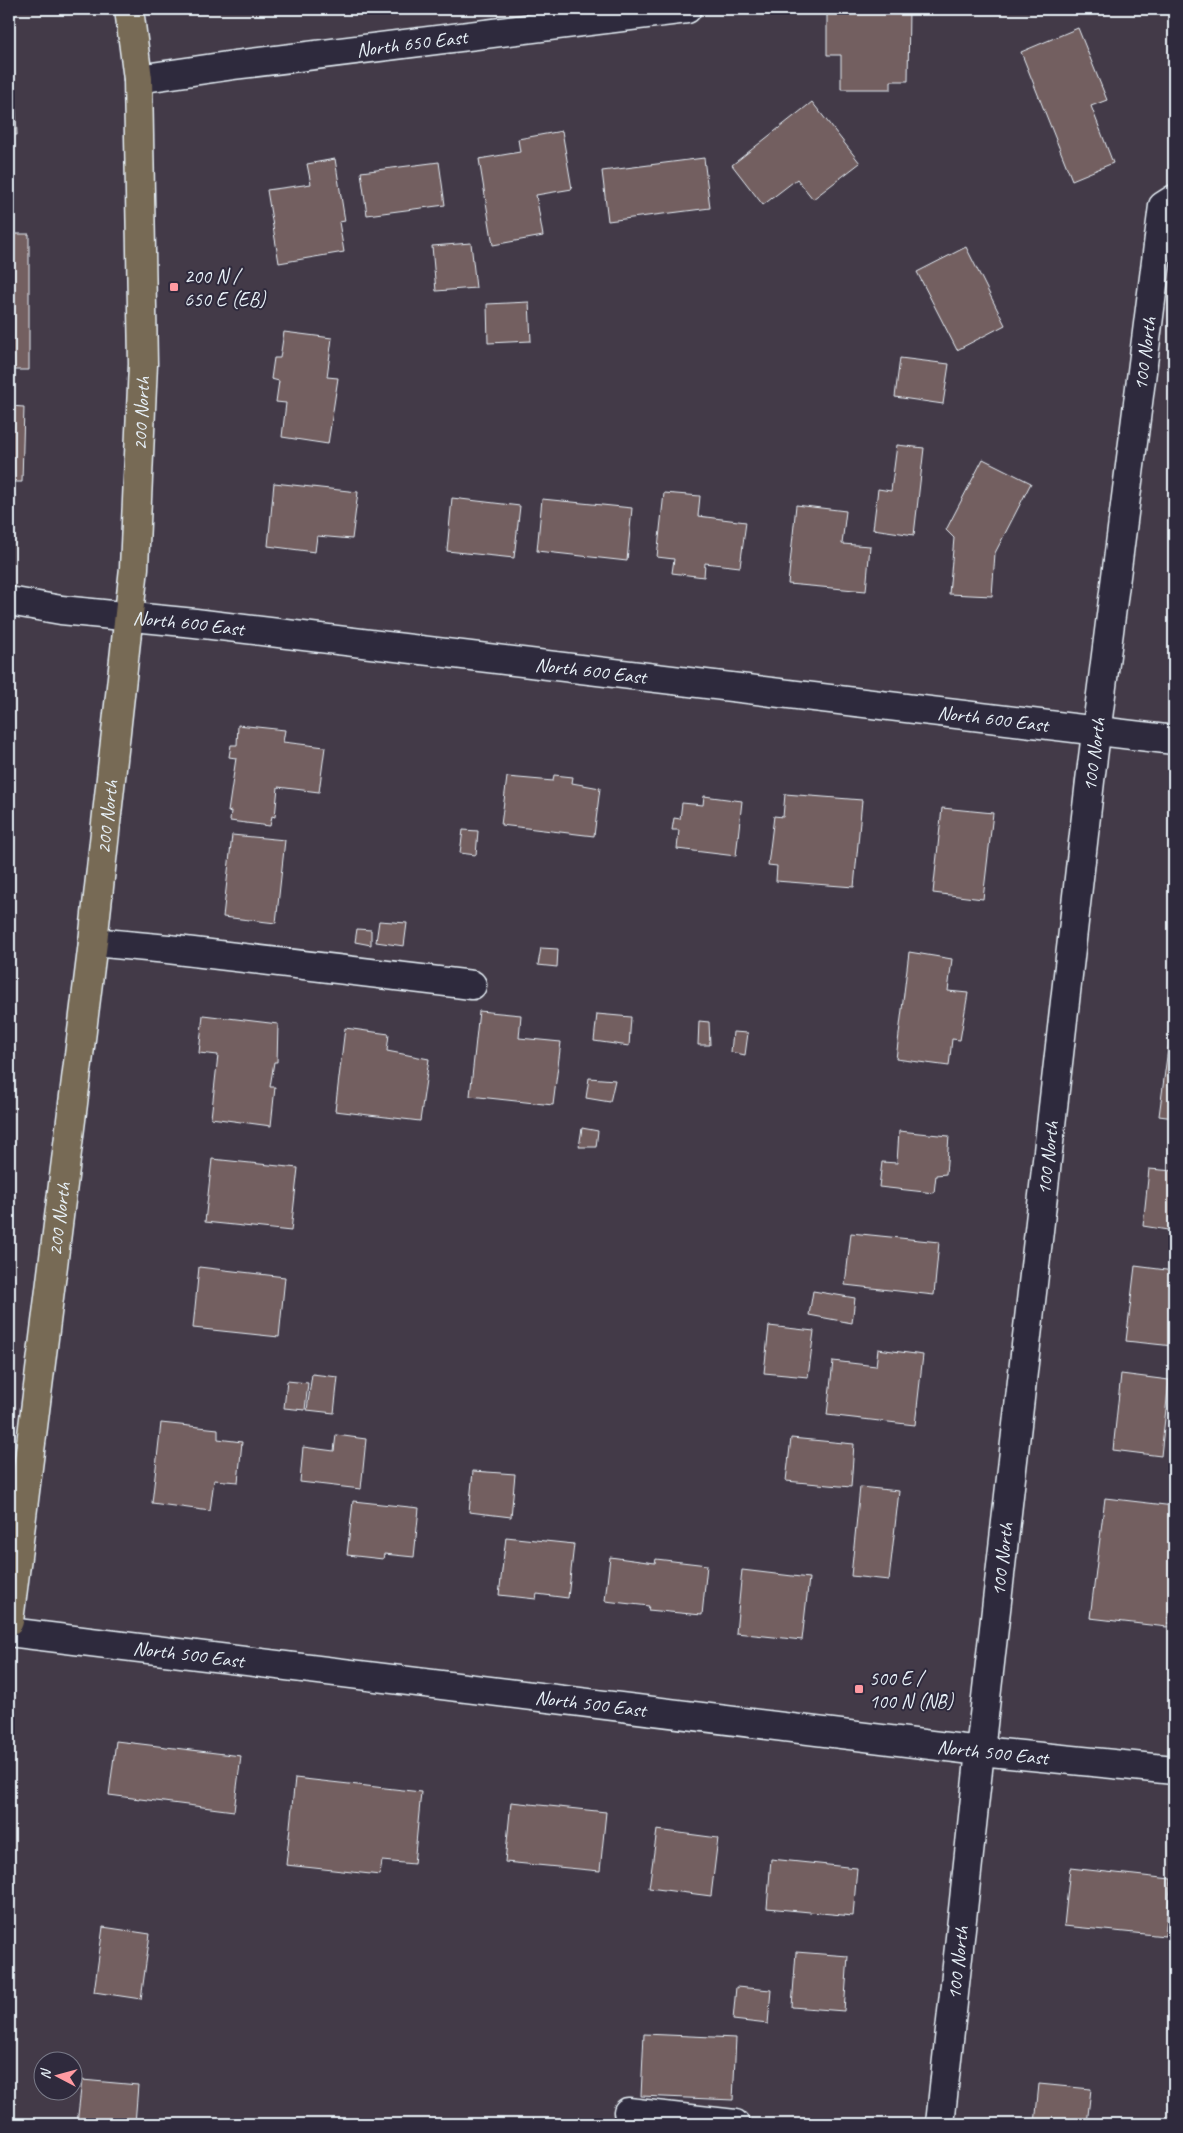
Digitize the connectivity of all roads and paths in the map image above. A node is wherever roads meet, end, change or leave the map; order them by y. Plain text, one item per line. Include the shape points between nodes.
1 (129, 9) edge
2 (687, 9) edge
3 (138, 79) junction
4 (1174, 199) edge
5 (9, 601) edge
6 (128, 616) junction
7 (1096, 731) junction
8 (1174, 740) edge
9 (94, 942) junction
10 (472, 985) dead end
11 (9, 1621) edge
12 (9, 1632) edge
13 (980, 1751) junction
14 (1174, 1770) edge
15 (628, 2112) dead end
16 (735, 2124) edge
17 (940, 2124) edge

1 - 3 main road, 200 North
2 - 3 street, North 650 East
3 - 6 main road, 200 North via 144,364 134,568
4 - 7 street, 100 North via 1163,206
5 - 6 street, North 600 East
6 - 7 street, North 600 East
6 - 9 main road, 200 North
7 - 8 street, North 600 East
7 - 13 street, 100 North
9 - 10 street
9 - 11 main road, 200 North
12 - 13 street, North 500 East
13 - 14 street, North 500 East
13 - 17 street, 100 North
15 - 16 street

